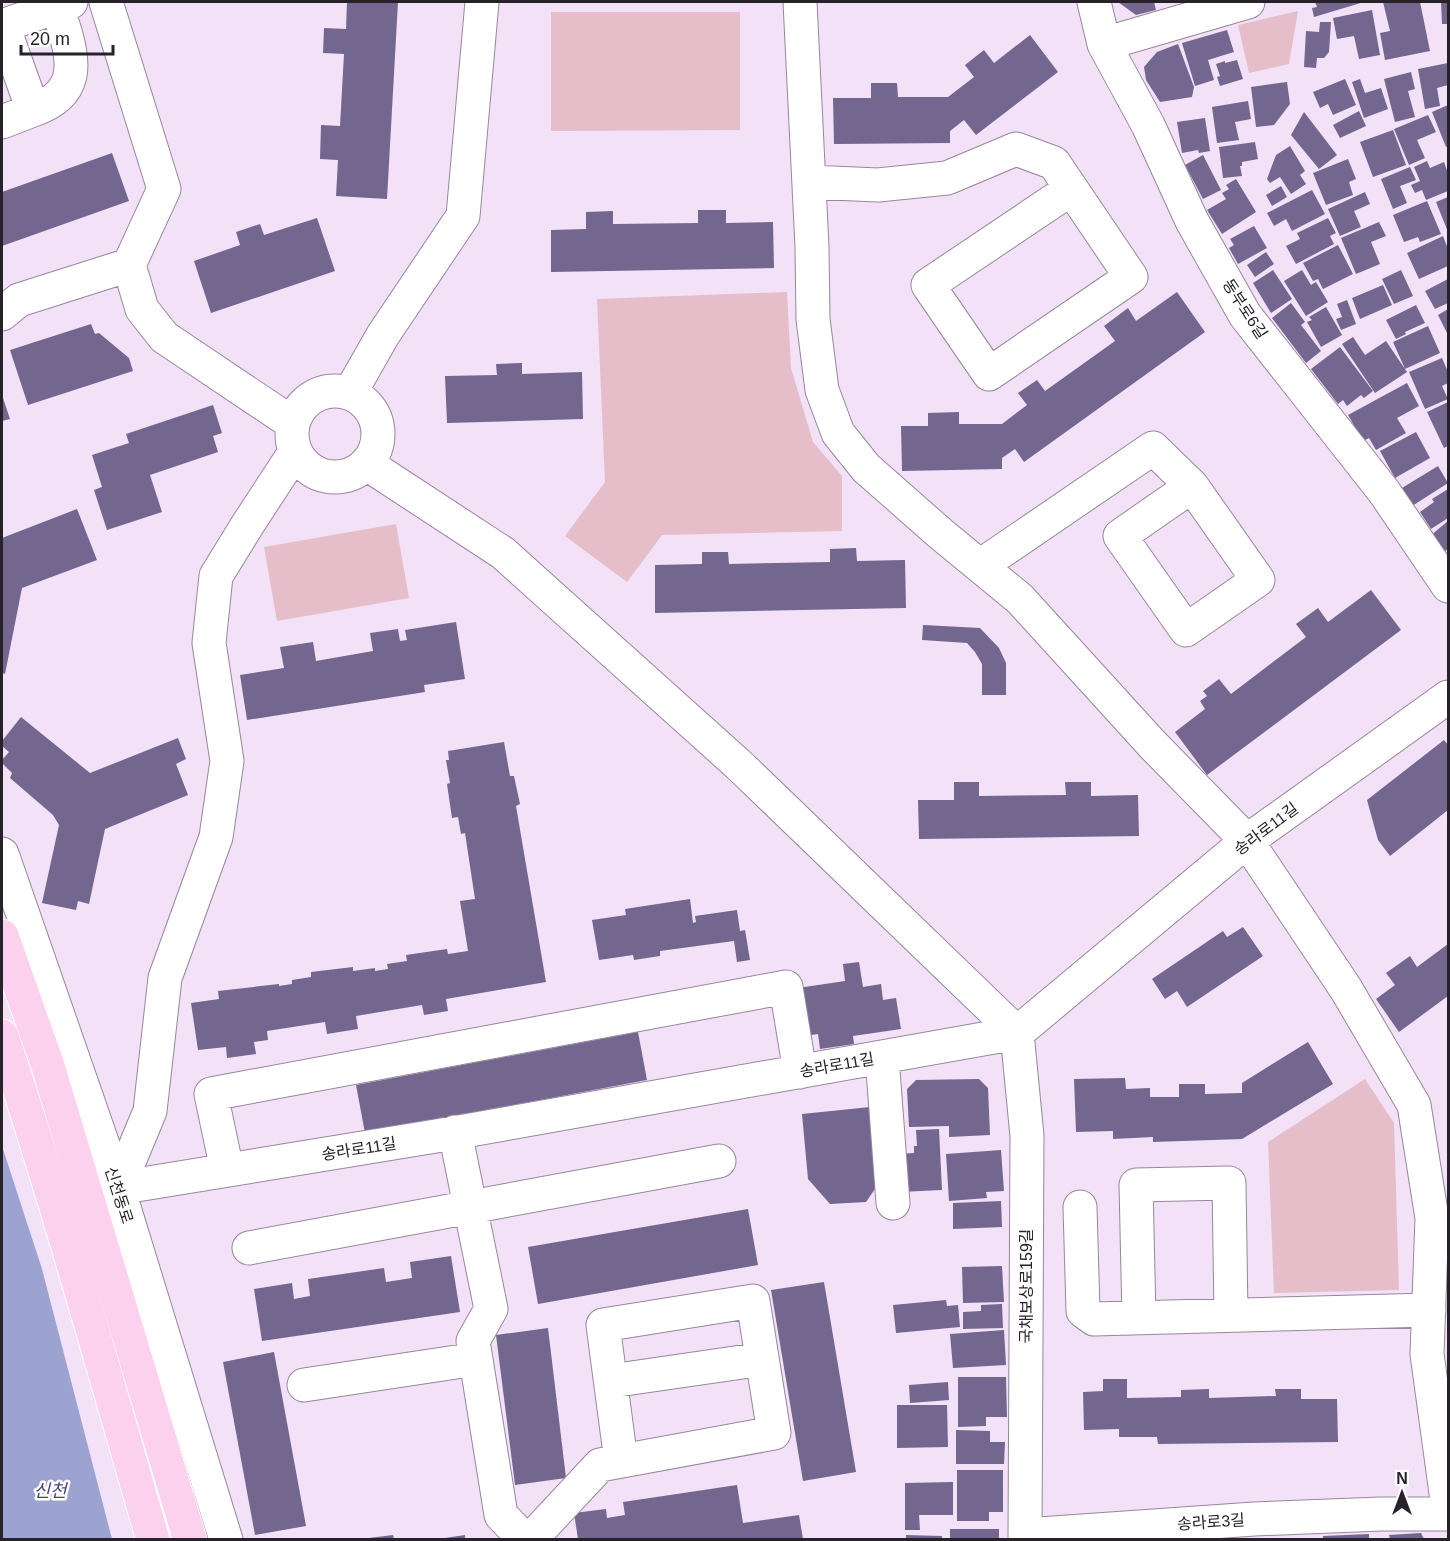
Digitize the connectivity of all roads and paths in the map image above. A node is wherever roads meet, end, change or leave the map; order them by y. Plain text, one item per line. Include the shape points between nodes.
1 (105, 2) edge
2 (482, 2) edge
3 (800, 2) edge
4 (1094, 2) edge
5 (1248, 2) edge
6 (67, 13) edge
7 (2, 26) edge
8 (1104, 44) junction
9 (33, 110) junction
10 (2, 122) edge
11 (809, 182) junction
12 (1071, 189) junction
13 (129, 265) junction
14 (2, 314) edge
15 (350, 393) junction
16 (294, 437) junction
17 (367, 464) junction
18 (1191, 486) dead end
19 (980, 566) junction
20 (1449, 586) edge
21 (1449, 697) edge
22 (1247, 841) junction
23 (2, 854) edge
24 (2, 936) edge
25 (1017, 1033) junction
26 (2, 1036) edge
27 (882, 1057) junction
28 (800, 1072) junction
29 (455, 1132) junction
30 (719, 1161) dead end
31 (227, 1170) junction
32 (1437, 1174) edge
33 (118, 1188) junction
34 (893, 1203) dead end
35 (470, 1207) junction
36 (1080, 1207) dead end
37 (249, 1248) dead end
38 (1436, 1299) edge
39 (1231, 1315) junction
40 (1139, 1318) junction
41 (476, 1359) junction
42 (762, 1359) junction
43 (611, 1381) junction
44 (304, 1385) dead end
45 (621, 1461) junction
46 (1440, 1519) edge
47 (1382, 1527) edge
48 (1255, 1529) edge
49 (1025, 1537) edge
50 (153, 1539) edge
51 (190, 1539) edge
52 (226, 1539) edge
53 (525, 1539) edge
54 (530, 1539) edge

1 - 13 street via 164,189
2 - 15 street via 463,216 383,335
3 - 11 street
4 - 8 street, 동부로6길
5 - 8 street
6 - 7 street
6 - 9 street via 71,52 67,86 48,105
7 - 9 street
8 - 20 street, 동부로6길 via 1148,125 1192,221 1245,315 1385,493
9 - 10 street
11 - 12 street via 878,185 947,178 1016,149 1054,163
11 - 19 street via 813,319 822,390 838,433 866,468
12 - 12 street via 1131,277 989,374 928,285
13 - 14 street via 19,300
13 - 16 street via 142,309 164,337
15 - 16 street via 336,390 309,398 298,409
15 - 17 street via 362,399 377,423 375,449
16 - 17 street via 316,473 345,476
16 - 33 street via 216,576 209,643 227,761 216,837 165,978 150,1111
17 - 25 street via 503,554 739,765
18 - 19 street via 1153,448
19 - 22 street via 1020,599
21 - 22 street, 송라로11길
22 - 25 street, 송라로11길
22 - 32 street via 1347,989 1413,1105
23 - 33 street, 신천동로
24 - 51 main road, 신천동로 via 48,1066
25 - 27 street, 송라로11길
25 - 49 street, 국채보상로159길 via 1027,1136
26 - 50 main road
27 - 28 street, 송라로11길
27 - 34 street
28 - 29 street, 송라로11길
28 - 31 street via 786,987 211,1094
29 - 31 street, 송라로11길
29 - 35 street
30 - 35 street
31 - 33 street, 송라로11길
32 - 38 street via 1432,1218
33 - 52 street, 신천동로
35 - 37 street
35 - 41 street via 491,1309 473,1341
36 - 40 street via 1083,1311 1095,1319
38 - 39 street
38 - 46 street via 1427,1354
39 - 40 street
39 - 40 street via 1229,1183 1136,1185
41 - 44 street
41 - 53 street via 501,1515
42 - 43 street
42 - 43 street via 753,1301 603,1325
42 - 45 street via 774,1433
43 - 45 street
45 - 54 street via 600,1465
46 - 47 street, 송라로3길
47 - 48 street, 송라로3길
48 - 49 street, 송라로3길

